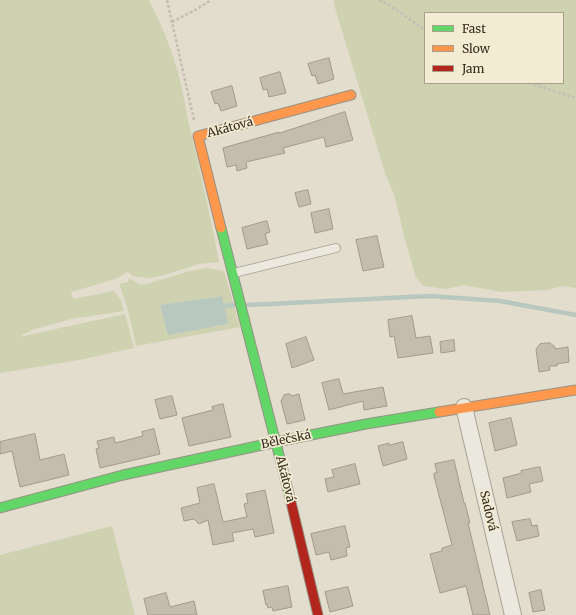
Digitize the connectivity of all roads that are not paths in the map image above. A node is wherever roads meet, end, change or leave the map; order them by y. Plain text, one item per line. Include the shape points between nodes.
1 (351, 95) dead end
2 (336, 248) dead end
3 (233, 273) junction
4 (576, 390) edge
5 (464, 407) junction
6 (276, 442) junction
7 (0, 508) edge
8 (318, 615) edge
9 (513, 615) edge

1 - 3 street, Akátová via 198,136
2 - 3 lane
3 - 6 street, Akátová
4 - 5 street, Bělečská
5 - 6 street, Bělečská
5 - 9 street, Sadová
6 - 7 street, Bělečská via 123,475
6 - 8 street, Akátová

